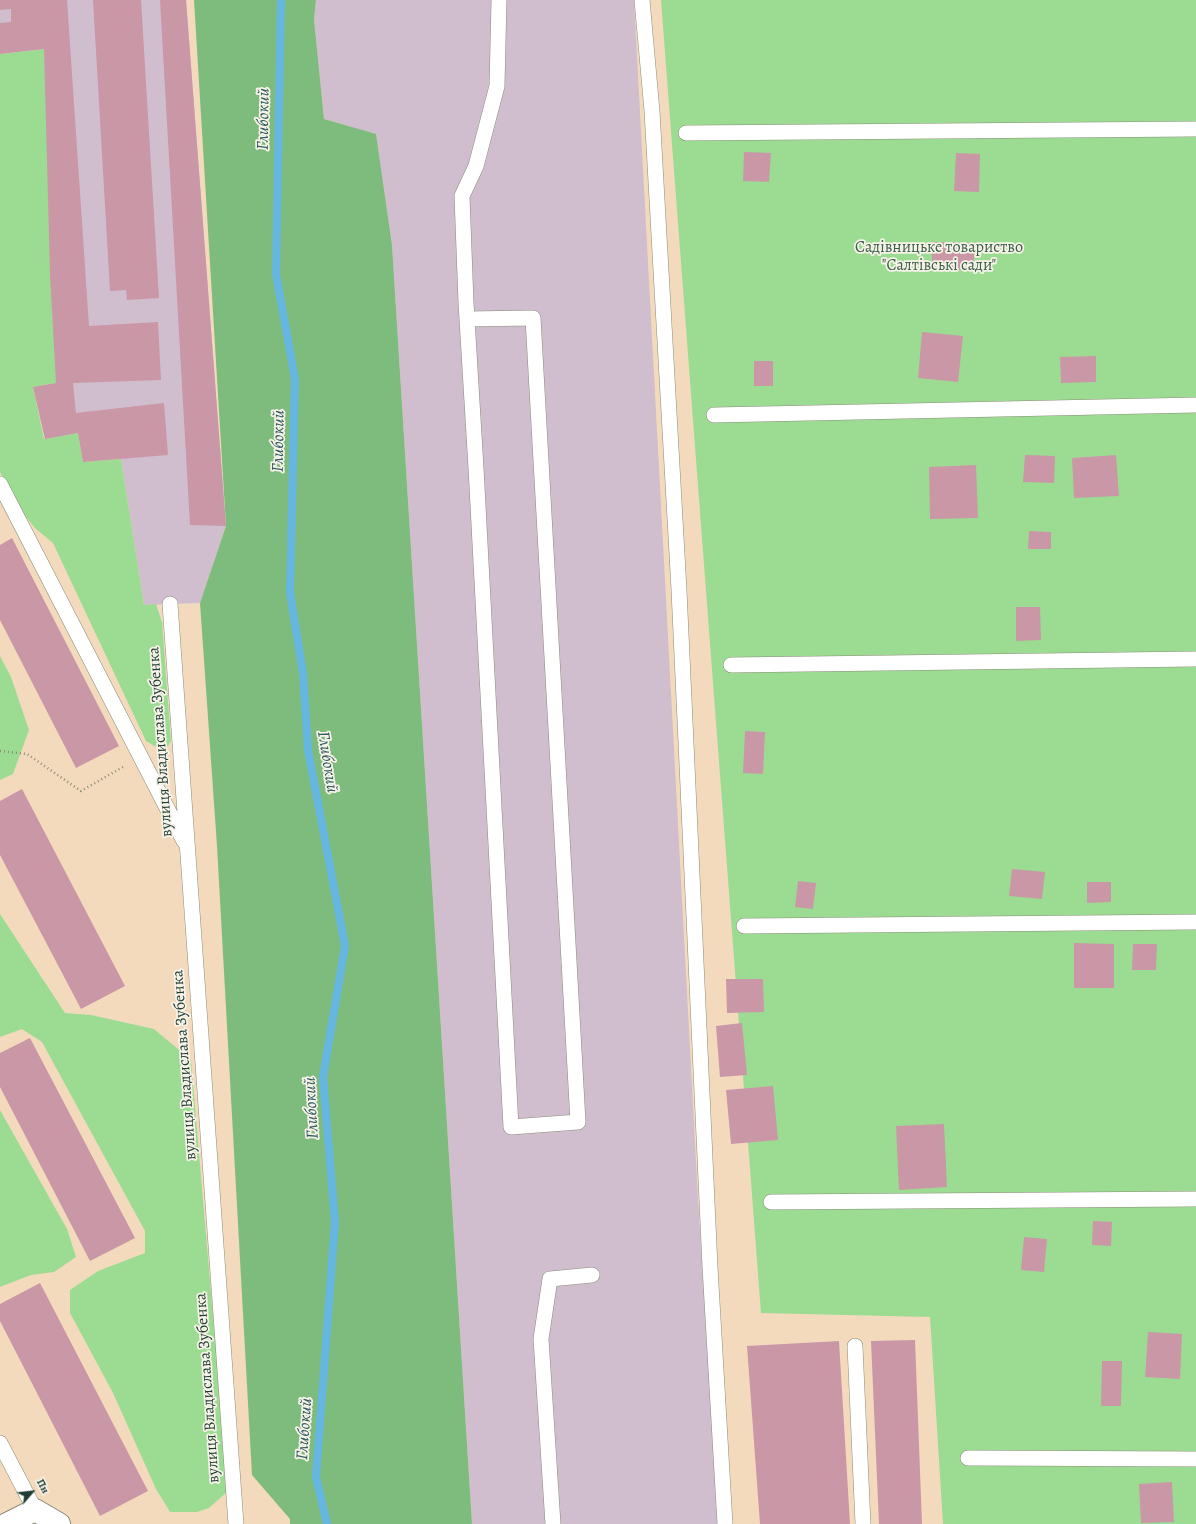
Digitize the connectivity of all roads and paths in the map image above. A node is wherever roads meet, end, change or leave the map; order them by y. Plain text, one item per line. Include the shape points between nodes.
1 (499, 0) edge
2 (642, 0) edge
3 (1196, 129) edge
4 (686, 133) dead end
5 (467, 319) junction
6 (1196, 405) edge
7 (714, 415) dead end
8 (0, 484) edge
9 (170, 604) dead end
10 (1196, 658) edge
11 (731, 665) dead end
12 (0, 752) edge
13 (141, 757) junction
14 (187, 846) junction
15 (1196, 922) edge
16 (744, 926) dead end
17 (1196, 1199) edge
18 (771, 1202) dead end
19 (592, 1275) dead end
20 (855, 1346) dead end
21 (0, 1443) edge
22 (968, 1458) dead end
23 (1196, 1459) edge
24 (35, 1510) junction
25 (7, 1524) edge
26 (59, 1524) edge
27 (236, 1524) edge
28 (553, 1524) edge
29 (725, 1524) edge
30 (862, 1524) edge

1 - 5 lane via 497,86 476,166 462,196
2 - 29 lane via 652,119 680,590 710,1260
3 - 4 lane
5 - 5 lane via 511,1127 578,1122 533,318
6 - 7 lane
8 - 13 lane
9 - 14 lane, вулиця Владислава Зубенка
10 - 11 lane
12 - 13 path via 27,754 82,791
13 - 14 lane
14 - 27 lane, вулиця Владислава Зубенка
15 - 16 lane
17 - 18 lane
19 - 28 lane via 550,1279 541,1339
20 - 30 lane
21 - 24 lane
22 - 23 lane
24 - 25 street
24 - 26 street

